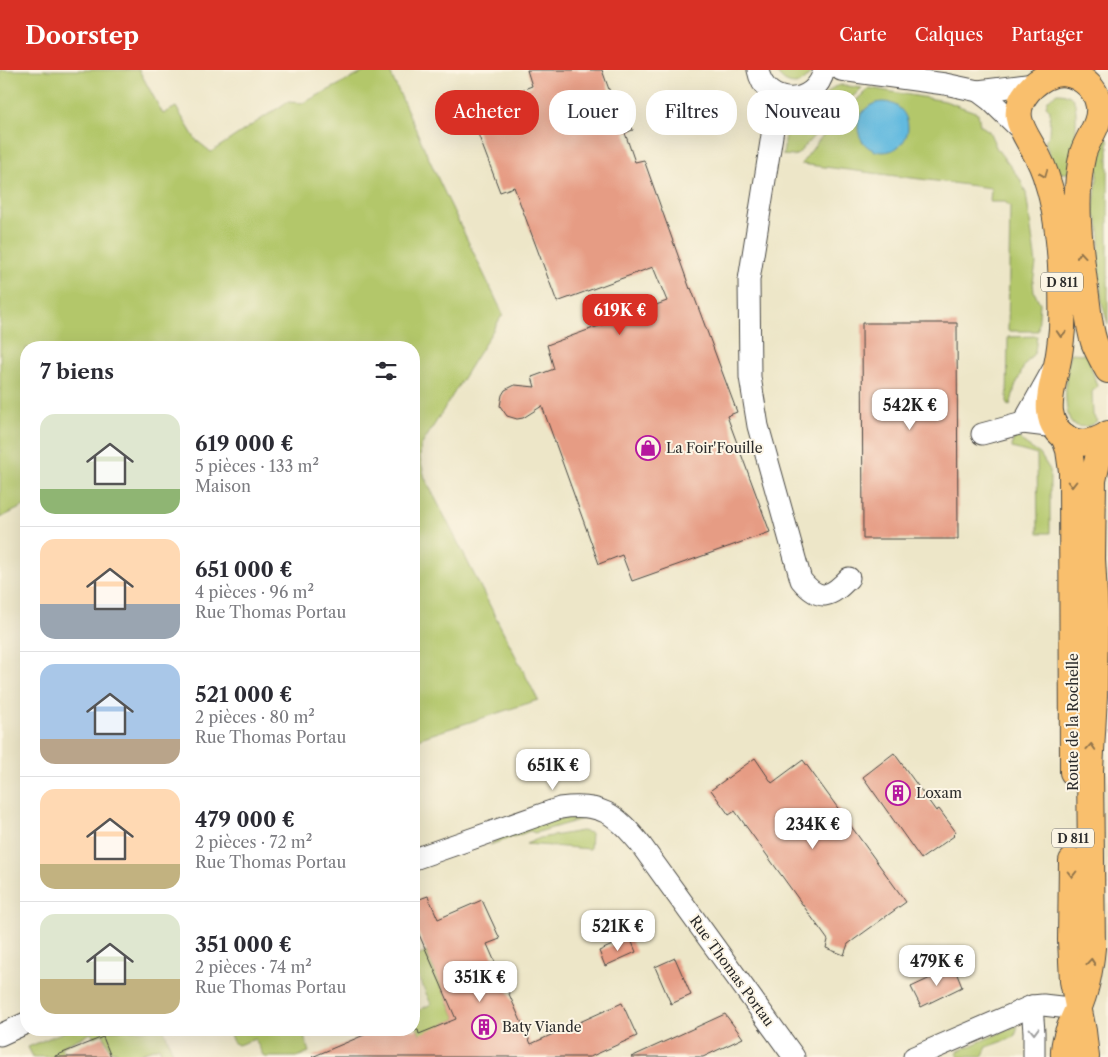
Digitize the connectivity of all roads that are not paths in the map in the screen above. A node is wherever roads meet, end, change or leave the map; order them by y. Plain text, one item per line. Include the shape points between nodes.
1 (758, 70) edge
2 (824, 70) edge
3 (841, 70) edge
4 (1044, 77) edge
5 (1087, 77) edge
6 (769, 90) edge
7 (813, 90) edge
8 (978, 91) junction
9 (1022, 131) junction
10 (772, 135) edge
11 (1058, 360) junction
12 (1108, 370) edge
13 (1023, 423) junction
14 (1060, 432) junction
15 (982, 434) dead end
16 (1107, 434) edge
17 (849, 578) dead end
18 (420, 857) edge
19 (1032, 1006) junction
20 (1078, 1009) junction
21 (20, 1027) edge
22 (0, 1035) edge
23 (794, 1057) edge
24 (914, 1057) edge
25 (1034, 1057) edge
26 (1064, 1057) edge
27 (1086, 1057) edge

1 - 6 street via 762,83
2 - 7 street via 823,78
3 - 8 street
4 - 5 main road, D 811 via 1068,74
4 - 8 street
4 - 9 main road, Route de la Rochelle / D 811 via 1026,94 1020,107
12 -> 5 main road, D 811 via 1091,329 1078,223 1083,154 1099,109
8 - 9 street
9 -> 11 main road, Route de la Rochelle / D 811 via 1044,173 1055,215 1062,290
10 - 17 street via 749,280 748,330 758,426 802,580 810,590 821,595 835,592
11 - 13 street
11 - 14 main road, Route de la Rochelle / D 811 via 1049,408
13 - 14 street
13 - 15 street
14 - 16 main road, Route de la Rochelle / D 811 via 1080,443 1088,443
14 -> 20 main road, Route de la Rochelle / D 811 via 1069,450 1072,471 1071,940
20 -> 16 main road, Route de la Rochelle / D 811 via 1090,969 1092,948 1090,770 1096,614 1092,559 1093,480
18 - 23 street, Rue Thomas Portau via 560,808 585,807 616,817 641,845
19 - 20 street
19 - 24 street
19 -> 25 street
20 - 26 main road, Route de la Rochelle / D 811 via 1069,1028
20 - 27 main road, Route de la Rochelle / D 811
21 - 22 street

